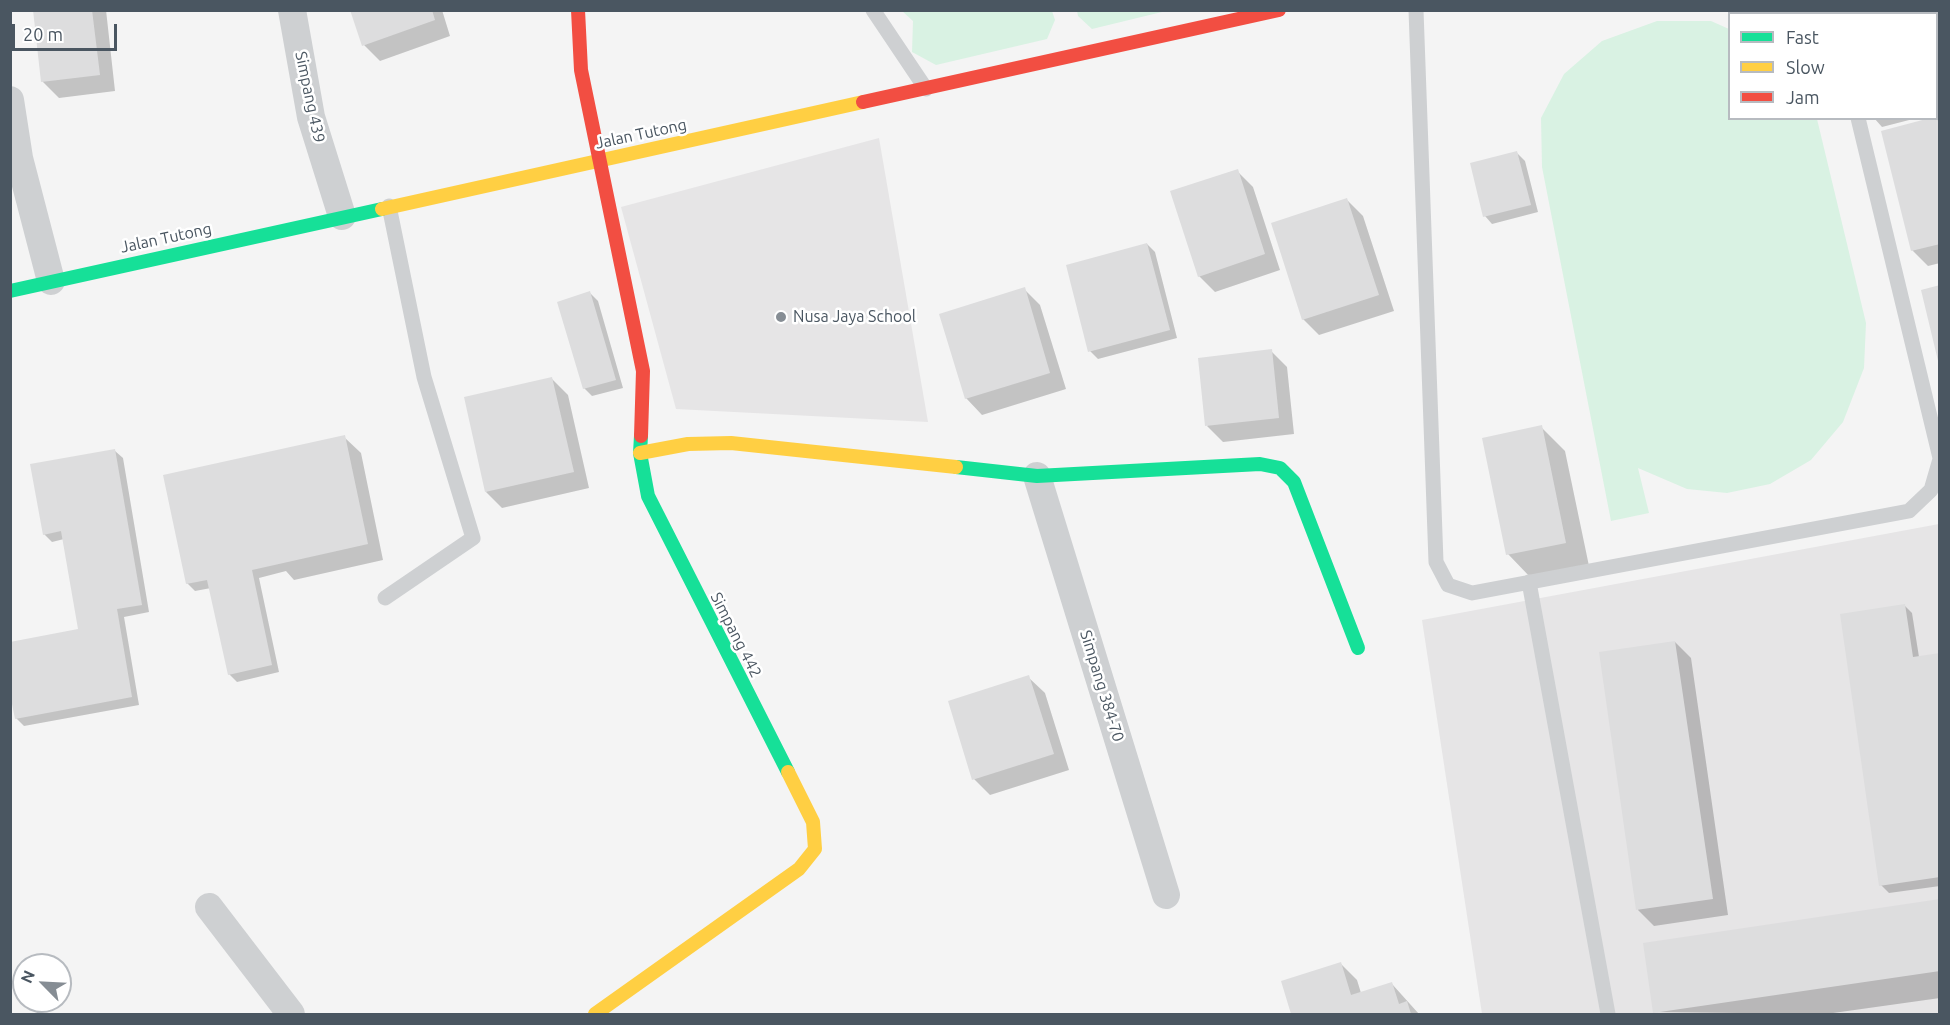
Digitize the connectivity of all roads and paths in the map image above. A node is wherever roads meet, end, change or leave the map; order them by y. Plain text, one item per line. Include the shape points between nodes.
1 (292, 10) edge
2 (578, 10) edge
3 (873, 10) edge
4 (1190, 10) edge
5 (1279, 10) edge
6 (1416, 10) edge
7 (1196, 29) junction
8 (926, 89) junction
9 (10, 100) edge
10 (1858, 120) edge
11 (598, 160) junction
12 (389, 206) junction
13 (342, 216) junction
14 (51, 281) junction
15 (10, 291) edge
16 (640, 453) junction
17 (1940, 458) edge
18 (1037, 476) junction
19 (1529, 582) junction
20 (385, 598) dead end
21 (1358, 648) dead end
22 (1166, 895) dead end
23 (209, 907) dead end
24 (291, 1014) edge
25 (595, 1014) edge
26 (1608, 1014) edge

1 - 13 street, Simpang 439 via 311,117
2 - 11 street, Simpang 442 via 581,70
3 - 8 lane
4 - 7 lane
5 - 7 street, Jalan Tutong
6 - 19 lane via 1436,561 1448,585 1472,592
7 - 8 street, Jalan Tutong
8 - 11 street, Jalan Tutong
9 - 14 street via 19,158
10 - 17 lane
11 - 12 street, Jalan Tutong
11 - 16 street, Simpang 442 via 643,371
12 - 13 street, Jalan Tutong
12 - 20 lane via 424,377 473,538
13 - 14 street, Jalan Tutong
14 - 15 street, Jalan Tutong
16 - 18 street via 688,444 731,443
16 - 25 street, Simpang 442 via 648,496 813,822 815,849 799,869
17 - 19 lane via 1931,490 1909,511
18 - 21 street via 1260,464 1280,468 1294,482
18 - 22 street, Simpang 384-70
19 - 26 lane
23 - 24 street

